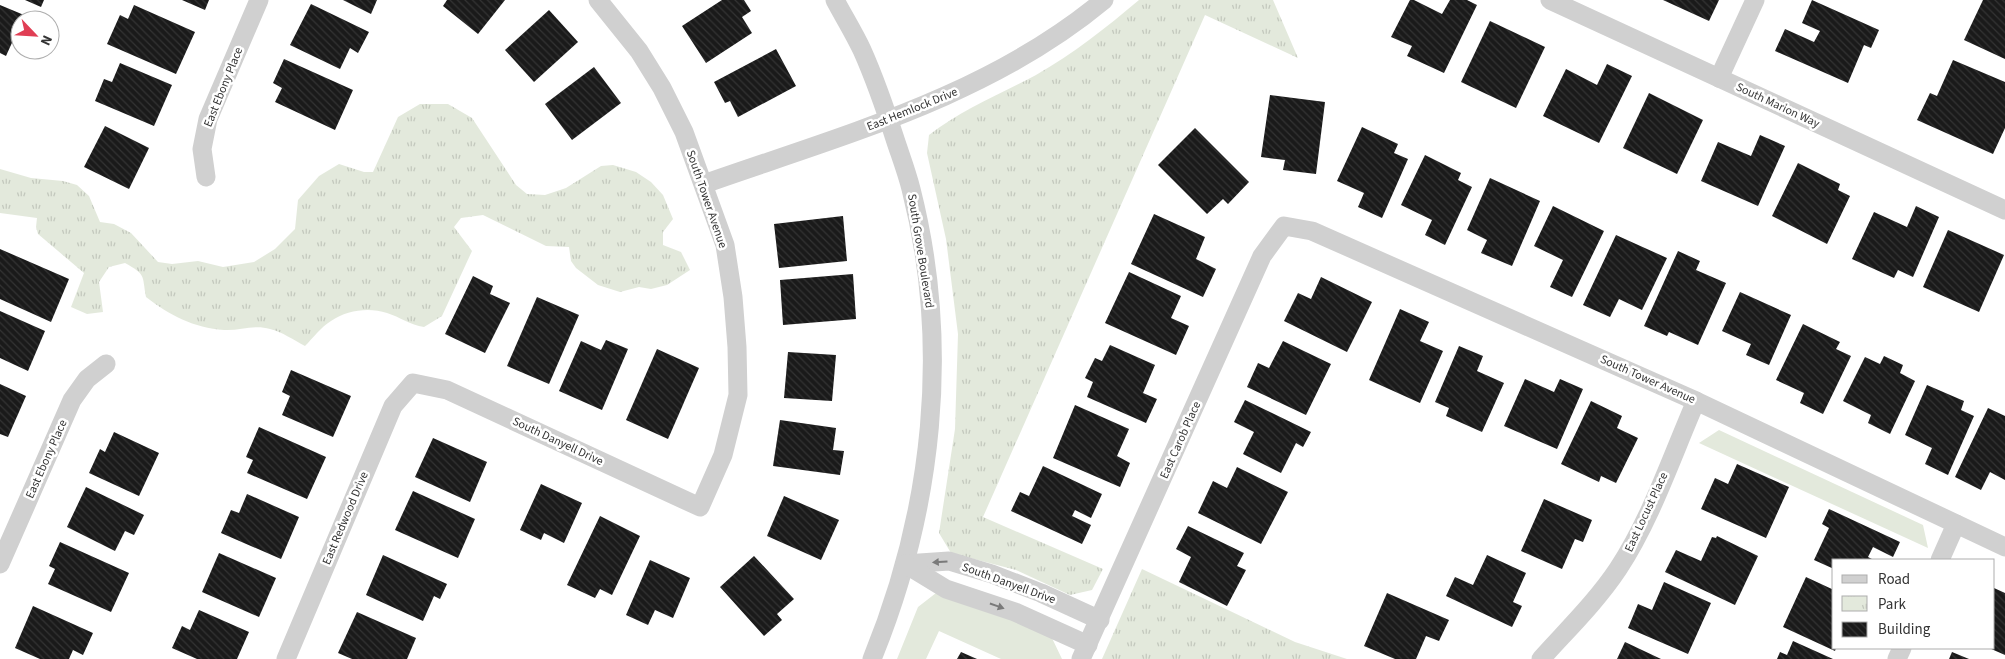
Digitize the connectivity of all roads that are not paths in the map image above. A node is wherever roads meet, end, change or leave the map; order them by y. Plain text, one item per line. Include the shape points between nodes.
1 (259, 0) edge
2 (598, 0) edge
3 (835, 0) edge
4 (1104, 0) edge
5 (1550, 0) edge
6 (1755, 0) edge
7 (1719, 78) junction
8 (889, 119) junction
9 (206, 177) dead end
10 (704, 184) junction
11 (2005, 210) edge
12 (1284, 226) joint
13 (106, 364) dead end
14 (413, 383) joint
15 (1696, 401) junction
16 (700, 508) joint
17 (1956, 524) junction
18 (2005, 548) edge
19 (1940, 559) edge
20 (0, 564) edge
21 (906, 564) junction
22 (1100, 620) junction
23 (1084, 652) edge
24 (286, 659) edge
25 (872, 659) edge
26 (1541, 659) edge

1 - 9 street, East Ebony Place via 208,119 202,149
2 - 10 street, South Tower Avenue via 639,51 662,88 684,132
3 - 8 street, South Grove Boulevard via 862,50
4 - 8 street, East Hemlock Drive via 1044,44 1004,68 945,98
5 - 7 street, South Marion Way
6 - 7 street
7 - 11 street, South Marion Way
8 - 10 street, East Hemlock Drive
8 - 21 street, South Grove Boulevard via 911,188 932,308 932,419 926,470
10 - 16 street, South Tower Avenue via 725,246 737,347 738,395 723,455
12 - 15 street, South Tower Avenue via 1312,231
12 - 22 street, East Carob Place via 1262,256
13 - 20 street, East Ebony Place via 87,379 72,400
14 - 16 street, South Danyell Drive via 447,390
14 - 24 street, East Redwood Drive via 393,406
15 - 17 street, South Tower Avenue
15 - 26 street, East Locust Place via 1641,528 1618,570
17 - 18 street, South Tower Avenue
17 - 19 street
22 -> 21 street, South Danyell Drive via 1041,593 949,561
21 -> 23 street, South Danyell Drive via 946,589 1015,612
21 - 25 street, South Grove Boulevard
22 - 23 street, East Carob Place

